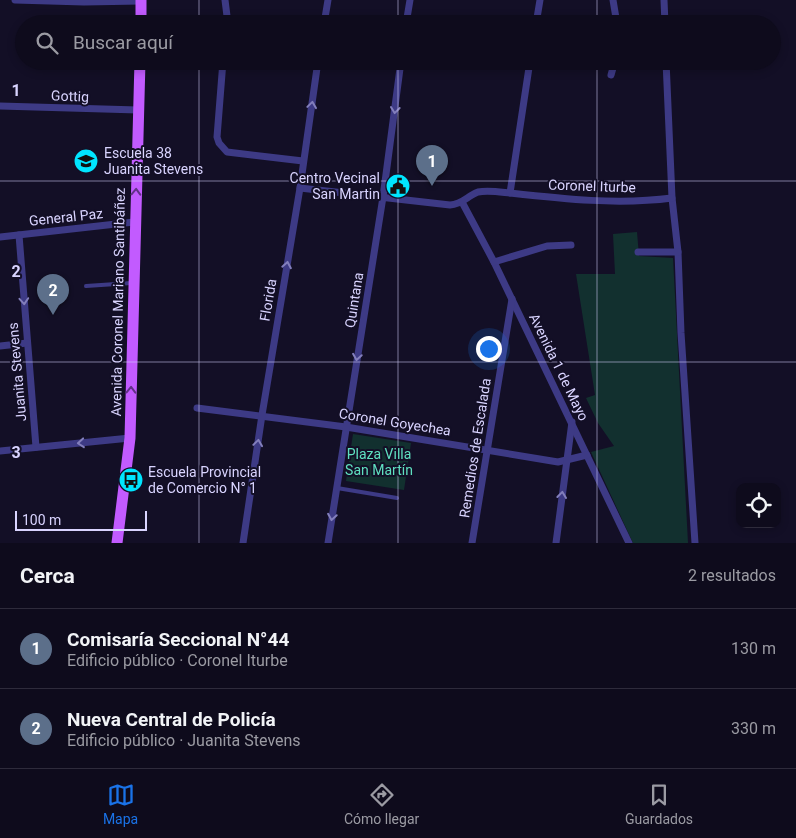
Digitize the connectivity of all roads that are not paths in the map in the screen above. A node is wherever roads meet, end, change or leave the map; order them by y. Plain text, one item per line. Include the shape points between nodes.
1 (15, 0) edge
2 (141, 0) edge
3 (225, 0) edge
4 (328, 0) edge
5 (410, 0) edge
6 (540, 0) edge
7 (613, 0) edge
8 (664, 0) edge
9 (140, 15) edge
10 (227, 15) edge
11 (326, 15) edge
12 (408, 15) edge
13 (538, 15) edge
14 (616, 15) edge
15 (665, 15) edge
16 (140, 70) edge
17 (223, 70) edge
18 (317, 70) edge
19 (399, 70) edge
20 (529, 70) edge
21 (612, 70) edge
22 (666, 70) edge
23 (611, 75) dead end
24 (0, 106) edge
25 (138, 110) junction
26 (303, 161) junction
27 (300, 188) junction
28 (510, 193) junction
29 (382, 197) junction
30 (672, 198) junction
31 (462, 202) junction
32 (134, 222) junction
33 (19, 235) junction
34 (0, 237) edge
35 (571, 245) dead end
36 (638, 252) dead end
37 (678, 252) junction
38 (494, 262) junction
39 (134, 282) junction
40 (86, 286) dead end
41 (512, 298) junction
42 (27, 343) junction
43 (0, 346) edge
44 (197, 408) dead end
45 (262, 415) junction
46 (572, 421) junction
47 (346, 426) junction
48 (130, 438) junction
49 (36, 447) junction
50 (488, 450) junction
51 (0, 451) edge
52 (587, 455) junction
53 (566, 461) junction
54 (337, 488) junction
55 (397, 498) dead end
56 (117, 543) edge
57 (243, 543) edge
58 (328, 543) edge
59 (472, 543) edge
60 (556, 543) edge
61 (629, 543) edge
62 (695, 543) edge

1 - 2 street
2 - 9 main road
3 - 10 street
4 - 11 street
5 - 12 street
6 - 13 street
7 - 14 street
8 - 15 street
16 - 25 main road, Avenida Coronel Mariano Santibáñez
17 - 26 street via 219,143 227,152
26 -> 18 street, Florida
19 -> 29 street, Quintana
20 - 28 street
21 - 23 street
22 - 30 street
24 - 25 street, Gottig
32 -> 25 main road, Avenida Coronel Mariano Santibáñez
26 - 27 street, Florida
27 - 29 street
45 -> 27 street, Florida
28 - 30 street, Coronel Iturbe via 604,202
28 - 31 street via 479,192
29 - 31 street via 450,205
29 -> 47 street, Quintana
30 - 37 street
31 - 38 street, Avenida 1 de Mayo
32 - 33 street, General Paz
32 - 39 main road, Avenida Coronel Mariano Santibáñez
33 - 34 street, General Paz
33 -> 42 street, Juanita Stevens
35 - 38 street via 547,246
36 - 37 street
37 - 62 street
38 - 41 street, Avenida 1 de Mayo
39 - 40 lane
48 -> 39 main road, Avenida Coronel Mariano Santibáñez
41 - 46 street, Avenida 1 de Mayo
41 - 50 street, Remedios de Escalada
42 - 43 street
42 - 49 street, Juanita Stevens
44 - 45 street, Coronel Goyechea
45 - 47 street, Coronel Goyechea
57 -> 45 street, Florida
46 - 52 street, Avenida 1 de Mayo
46 - 53 street
47 - 50 street, Coronel Goyechea
47 - 54 street, Quintana
48 -> 49 street
48 - 56 main road, Avenida Coronel Mariano Santibáñez
49 - 51 street
50 - 53 street, Coronel Goyechea
50 - 59 street, Remedios de Escalada
52 - 53 street, Coronel Goyechea
52 - 61 street, Avenida 1 de Mayo
60 -> 53 street
54 - 55 lane
54 -> 58 street, Quintana

